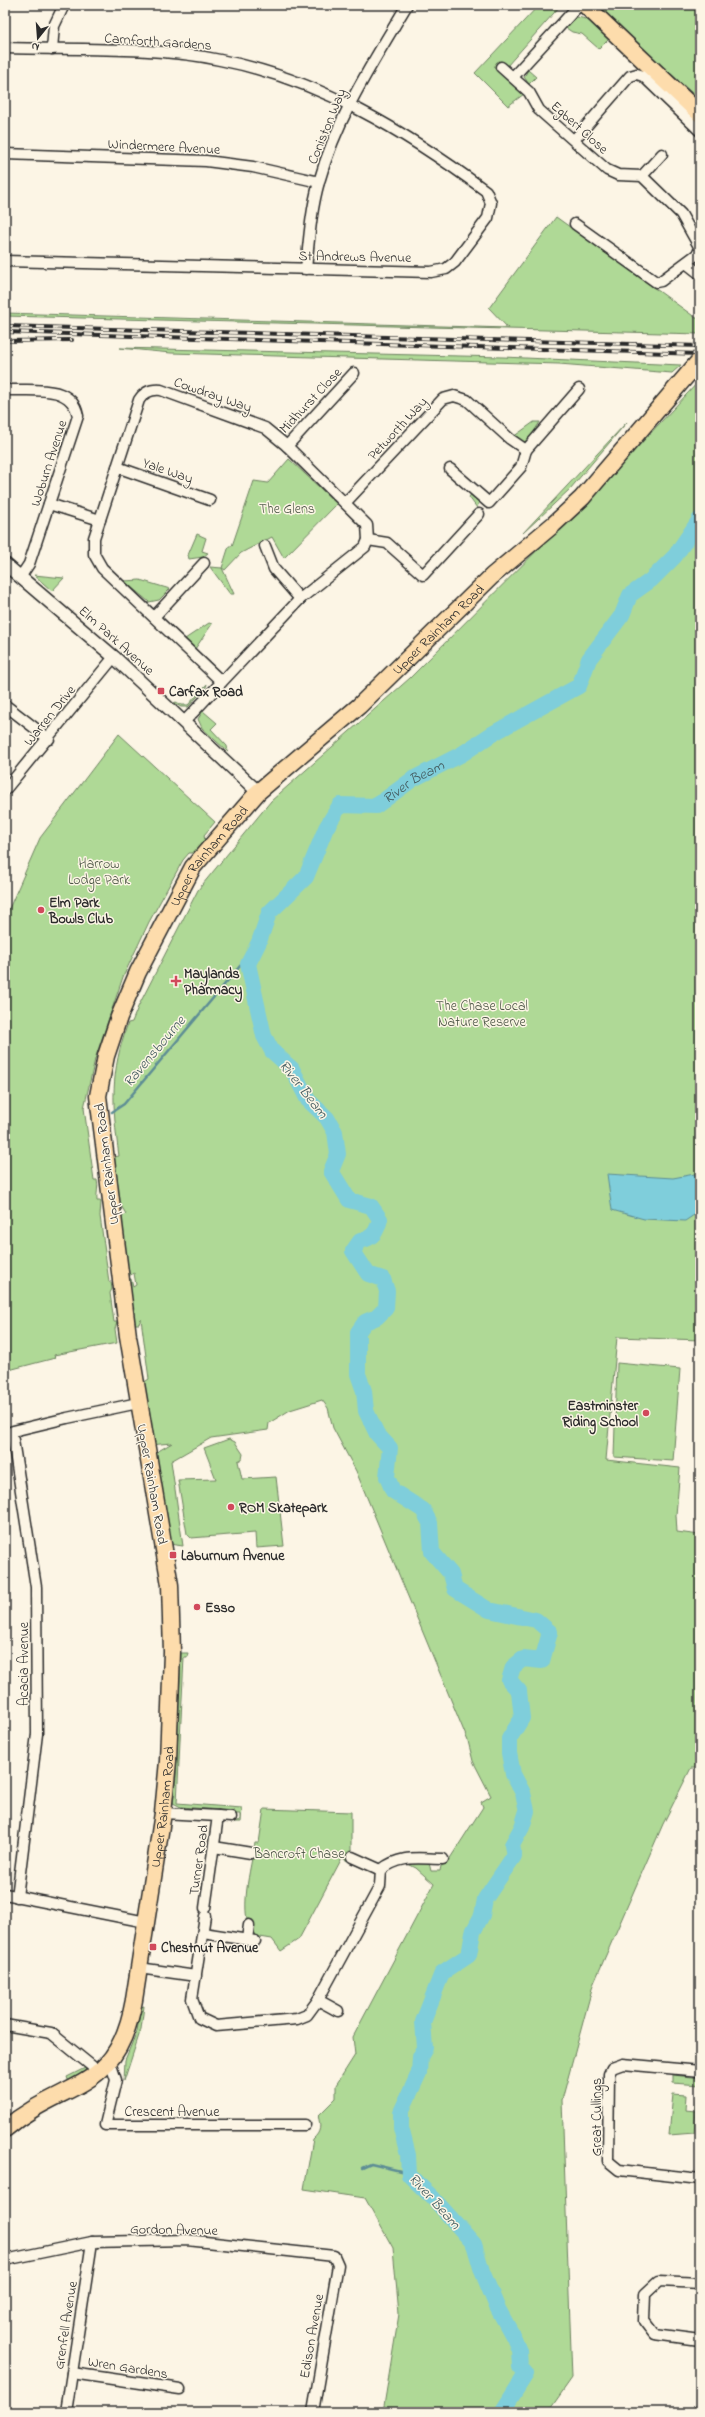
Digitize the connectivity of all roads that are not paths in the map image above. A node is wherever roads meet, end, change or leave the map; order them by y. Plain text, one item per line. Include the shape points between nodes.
1 (64, 5) edge
2 (407, 5) edge
3 (579, 5) edge
4 (585, 5) edge
5 (5, 48) edge
6 (52, 49) junction
7 (501, 67) dead end
8 (513, 77) junction
9 (349, 104) junction
10 (700, 114) edge
11 (700, 131) edge
12 (574, 140) junction
13 (5, 154) edge
14 (662, 154) dead end
15 (642, 176) junction
16 (319, 182) junction
17 (575, 224) dead end
18 (700, 248) edge
19 (700, 252) edge
20 (5, 261) edge
21 (686, 263) junction
22 (306, 269) junction
23 (700, 274) edge
24 (700, 360) edge
25 (354, 373) dead end
26 (5, 390) edge
27 (579, 390) dead end
28 (286, 446) junction
29 (526, 450) junction
30 (117, 467) junction
31 (450, 469) dead end
32 (210, 500) dead end
33 (345, 503) junction
34 (49, 504) junction
35 (479, 514) dead end
36 (100, 520) junction
37 (368, 540) junction
38 (265, 546) dead end
39 (204, 563) dead end
40 (5, 564) edge
41 (21, 576) junction
42 (300, 599) junction
43 (154, 617) junction
44 (114, 657) junction
45 (222, 682) junction
46 (5, 705) edge
47 (184, 722) junction
48 (49, 739) junction
49 (5, 790) edge
50 (258, 792) junction
51 (138, 1403) junction
52 (7, 1434) edge
53 (163, 1813) junction
54 (218, 1816) junction
55 (231, 1817) dead end
56 (214, 1847) junction
57 (251, 1853) dead end
58 (352, 1857) dead end
59 (443, 1859) dead end
60 (381, 1870) junction
61 (5, 1894) edge
62 (17, 1897) junction
63 (146, 1922) junction
64 (249, 1925) dead end
65 (203, 1933) junction
66 (139, 1968) junction
67 (196, 1976) junction
68 (318, 2000) junction
69 (338, 2010) dead end
70 (5, 2025) edge
71 (110, 2062) junction
72 (700, 2071) edge
73 (99, 2072) junction
74 (305, 2125) dead end
75 (5, 2129) edge
76 (700, 2179) edge
77 (92, 2242) junction
78 (5, 2260) edge
79 (338, 2265) joint
80 (700, 2283) edge
81 (700, 2340) edge
82 (72, 2373) junction
83 (180, 2389) dead end
84 (66, 2412) edge
85 (313, 2412) edge

1 - 6 street via 54,26
2 - 9 street, Coniston Way
3 - 8 street
4 - 10 main road
5 - 6 street, Carnforth Gardens
6 - 9 street, Carnforth Gardens via 170,53 218,59 277,74
7 - 8 street, Egbert Close
8 - 12 street, Egbert Close via 529,92 539,110
9 - 16 street, Coniston Way
9 - 22 street, St Andrews Avenue via 403,133 486,191 491,203 488,218 455,262 446,269 431,272
11 - 12 street via 643,76 637,74 630,76
12 - 15 street, Egbert Close via 607,170 618,175
13 - 16 street, Windermere Avenue via 206,161 253,167
14 - 15 street
15 - 18 street via 681,214
16 - 22 street, Coniston Way
17 - 21 street via 652,281 661,281
19 - 21 street
20 - 22 street, St Andrews Avenue
21 - 23 street
24 - 50 main road, Upper Rainham Road via 582,498 492,576 359,706
25 - 28 street, Midhurst Close
26 - 34 street, Woburn Avenue via 61,392 71,399 77,410 78,416
27 - 29 street
28 - 30 street, Cowdray Way via 265,428 161,390 153,390 145,393 139,400
28 - 33 street, Cowdray Way
29 - 31 street via 521,467 488,503
29 - 33 street, Petworth Way via 467,400 454,396 443,400
30 - 32 street, Yale Way
30 - 36 street, Cowdray Way
33 - 37 street, Cowdray Way via 367,525
34 - 36 street
34 - 41 street, Woburn Avenue via 29,564
35 - 37 street via 423,575 387,543
36 - 43 street, Cowdray Way via 93,543 96,559 102,568
37 - 42 street via 355,556
38 - 42 street via 274,569
39 - 43 street
40 - 41 street, Elm Park Avenue
41 - 44 street, Elm Park Avenue
42 - 45 street
43 - 45 street, Cowdray Way
44 - 47 street, Elm Park Avenue
44 - 48 street, Warren Drive
45 - 47 street
46 - 48 street
47 - 50 street, Elm Park Avenue
48 - 49 street, Warren Drive
50 - 51 main road, Upper Rainham Road via 193,867 171,906 131,988 106,1056 98,1096
51 - 52 street
51 - 53 main road, Upper Rainham Road via 170,1585 172,1673
52 - 62 street, Acacia Avenue via 13,1440 36,1587 37,1734
53 - 54 street, Turner Road
53 - 63 main road, Upper Rainham Road
54 - 55 street, Turner Road
54 - 56 street, Turner Road
56 - 57 street
56 - 65 street, Turner Road
58 - 60 street
59 - 60 street via 404,1858 391,1862
60 - 68 street via 380,1886
61 - 62 street
62 - 63 street
63 - 66 main road, Upper Rainham Road
64 - 65 street via 251,1940
65 - 67 street
66 - 67 street
66 - 71 main road, Upper Rainham Road via 129,2027
67 - 68 street via 192,1999 195,2010 199,2018 216,2026 297,2019 307,2015
68 - 69 street
70 - 73 street via 51,2033
71 - 73 main road, Upper Rainham Road
71 - 74 street, Crescent Avenue via 116,2080 105,2125
72 - 76 street, Great Cullings via 623,2064 612,2068 609,2074 608,2161 619,2170
73 - 75 main road, Upper Rainham Road via 29,2112
77 - 78 street, Gordon Avenue
77 - 79 street, Gordon Avenue via 187,2240 334,2256
77 - 82 street, Grenfell Avenue
79 - 85 street, Edison Avenue
80 - 81 street via 659,2281 645,2294 644,2322 654,2334
82 - 83 street, Wren Gardens
82 - 84 street, Grenfell Avenue

